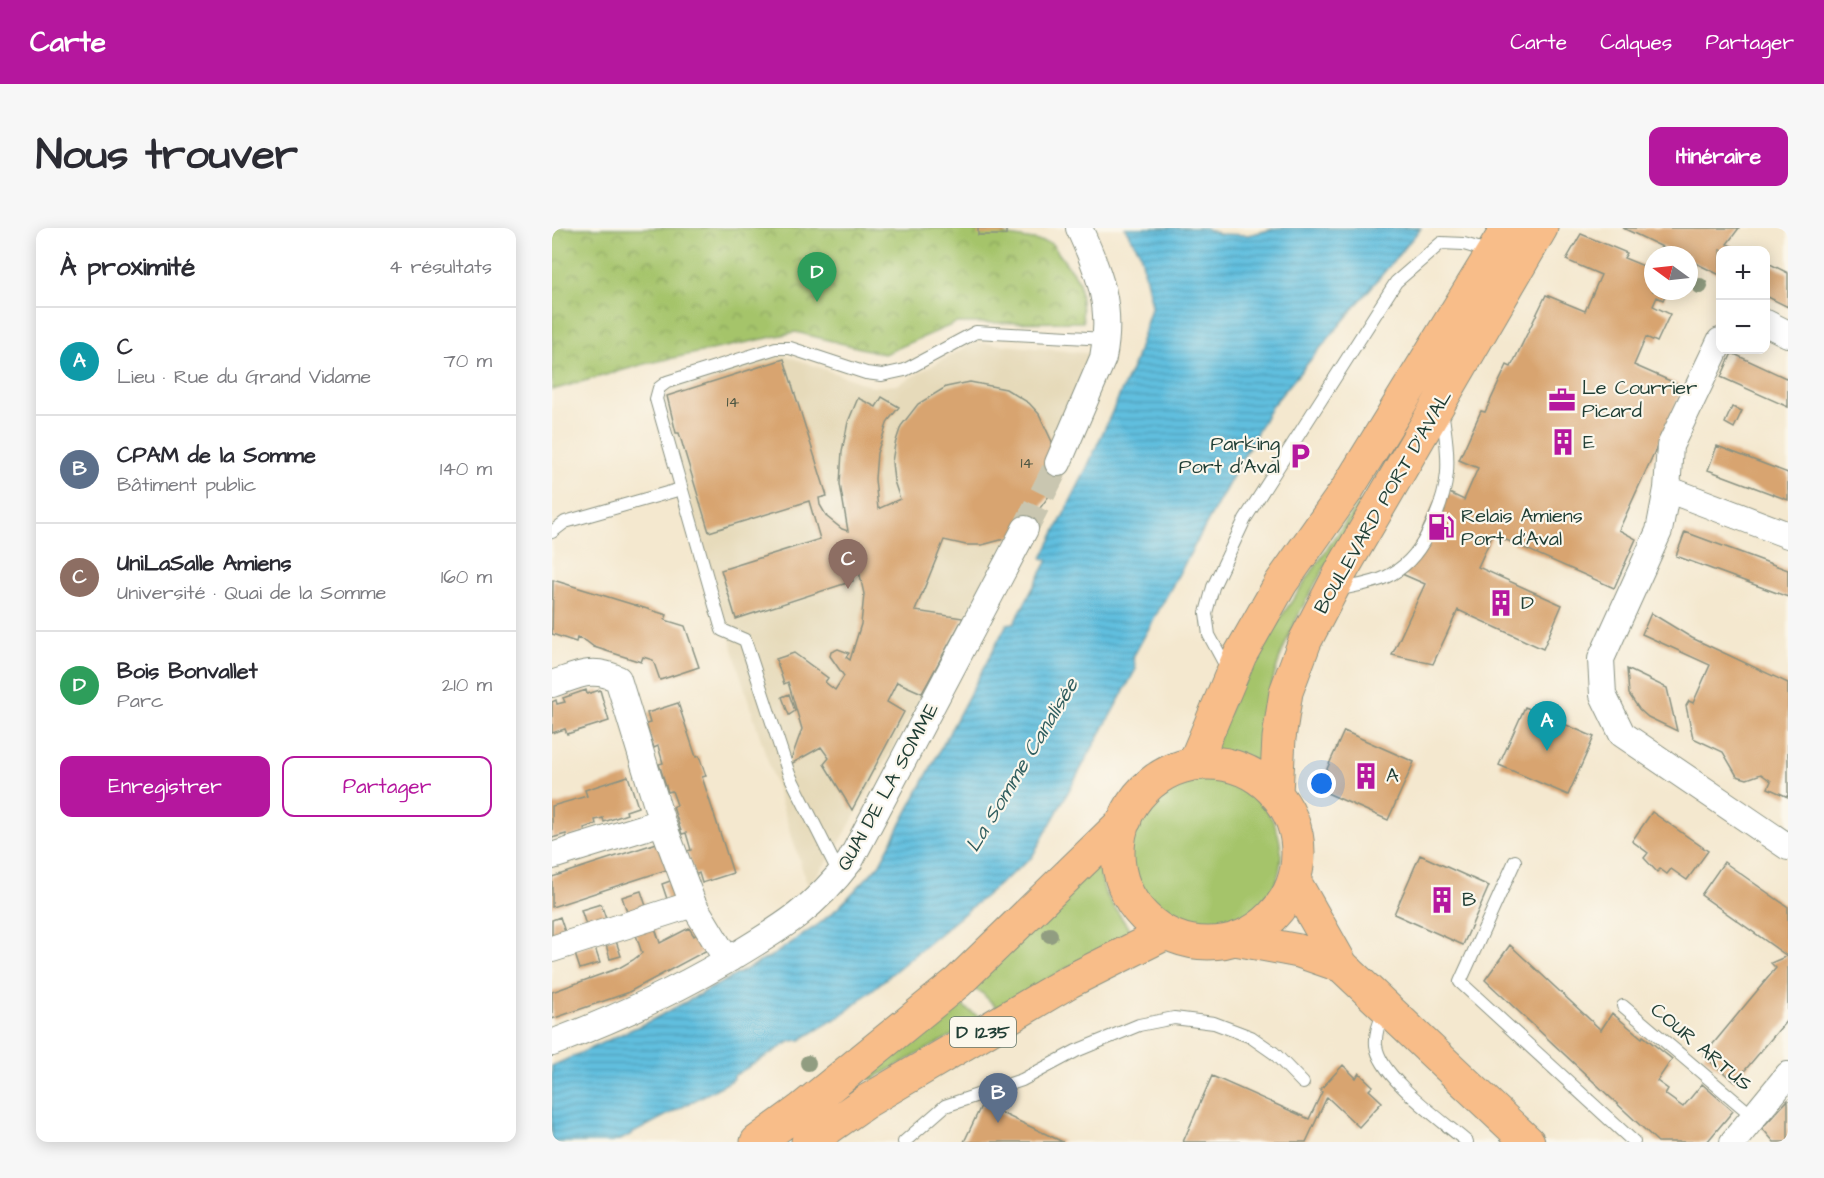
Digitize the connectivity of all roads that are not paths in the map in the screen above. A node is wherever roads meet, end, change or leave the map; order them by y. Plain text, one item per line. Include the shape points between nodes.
1 (1079, 228) edge
2 (1541, 228) edge
3 (1500, 240) edge
4 (1770, 325) edge
5 (1788, 334) edge
6 (1716, 348) edge
7 (1104, 349) junction
8 (1441, 399) junction
9 (1058, 463) tunnel mouth
10 (681, 489) junction
11 (1667, 489) junction
12 (1024, 529) tunnel mouth
13 (552, 532) edge
14 (1788, 535) edge
15 (1330, 592) junction
16 (1231, 675) junction
17 (552, 684) edge
18 (1194, 764) junction
19 (1276, 793) junction
20 (1125, 820) junction
21 (662, 822) junction
22 (1788, 847) edge
23 (552, 856) edge
24 (1515, 861) dead end
25 (840, 875) junction
26 (1294, 881) junction
27 (693, 904) junction
28 (1166, 933) junction
29 (1235, 939) junction
30 (552, 949) edge
31 (727, 960) junction
32 (1342, 966) junction
33 (1623, 1006) dead end
34 (1386, 1008) junction
35 (552, 1043) edge
36 (1788, 1076) edge
37 (1303, 1083) dead end
38 (1747, 1132) edge
39 (1522, 1141) edge
40 (757, 1142) edge
41 (808, 1142) edge
42 (904, 1142) edge
43 (1467, 1142) edge
44 (1634, 1142) edge

1 - 7 street via 1095,263 1107,305
2 - 8 main road, BOULEVARD PORT D'AVAL
3 - 16 main road, BOULEVARD PORT D'AVAL via 1346,491 1281,583
3 - 16 lane via 1441,243 1396,282 1245,519 1213,587 1206,613 1209,634
4 - 5 street
6 - 11 street via 1670,446
7 - 9 street
7 - 10 lane via 976,332 906,370 882,375 790,348 776,348 667,382 659,388 656,399
8 - 15 main road, BOULEVARD PORT D'AVAL
8 - 15 lane via 1448,478 1442,507 1416,555 1386,577
10 - 13 lane via 565,522
10 - 25 lane via 722,630 745,640 789,774
11 - 14 street
11 - 22 street via 1659,531 1600,659 1603,695 1622,734
12 - 25 street, QUAI DE LA SOMME via 911,748
15 - 19 main road, BOULEVARD PORT D'AVAL via 1305,641 1286,692
16 - 18 main road, BOULEVARD PORT D'AVAL
17 - 21 street via 593,671 606,672 618,679
18 - 19 main road via 1217,763 1239,768
18 - 20 main road via 1152,783 1133,803
19 - 26 main road via 1296,831 1299,852
20 - 28 main road via 1119,845 1120,871 1129,896 1145,917
20 - 40 main road, D 1235 via 958,982
21 - 23 street
21 - 27 street
24 - 44 lane via 1460,982
25 - 31 street, QUAI DE LA SOMME via 820,898 778,931
26 - 29 main road via 1272,917
26 - 32 main road
27 - 30 street
27 - 31 street
28 - 29 main road via 1188,941 1212,943
28 - 41 main road, D 1235 via 1008,1017 867,1101
29 - 32 main road via 1299,951
31 - 35 street, QUAI DE LA SOMME via 671,993
32 - 34 main road
33 - 38 lane, COUR ARTUS
34 - 39 main road
34 - 43 lane via 1376,1031 1376,1048 1382,1062 1405,1089
36 - 38 street
37 - 42 lane via 1274,1053 1251,1037 1214,1023 1174,1018 1138,1025 1076,1051 1022,1080 945,1106

